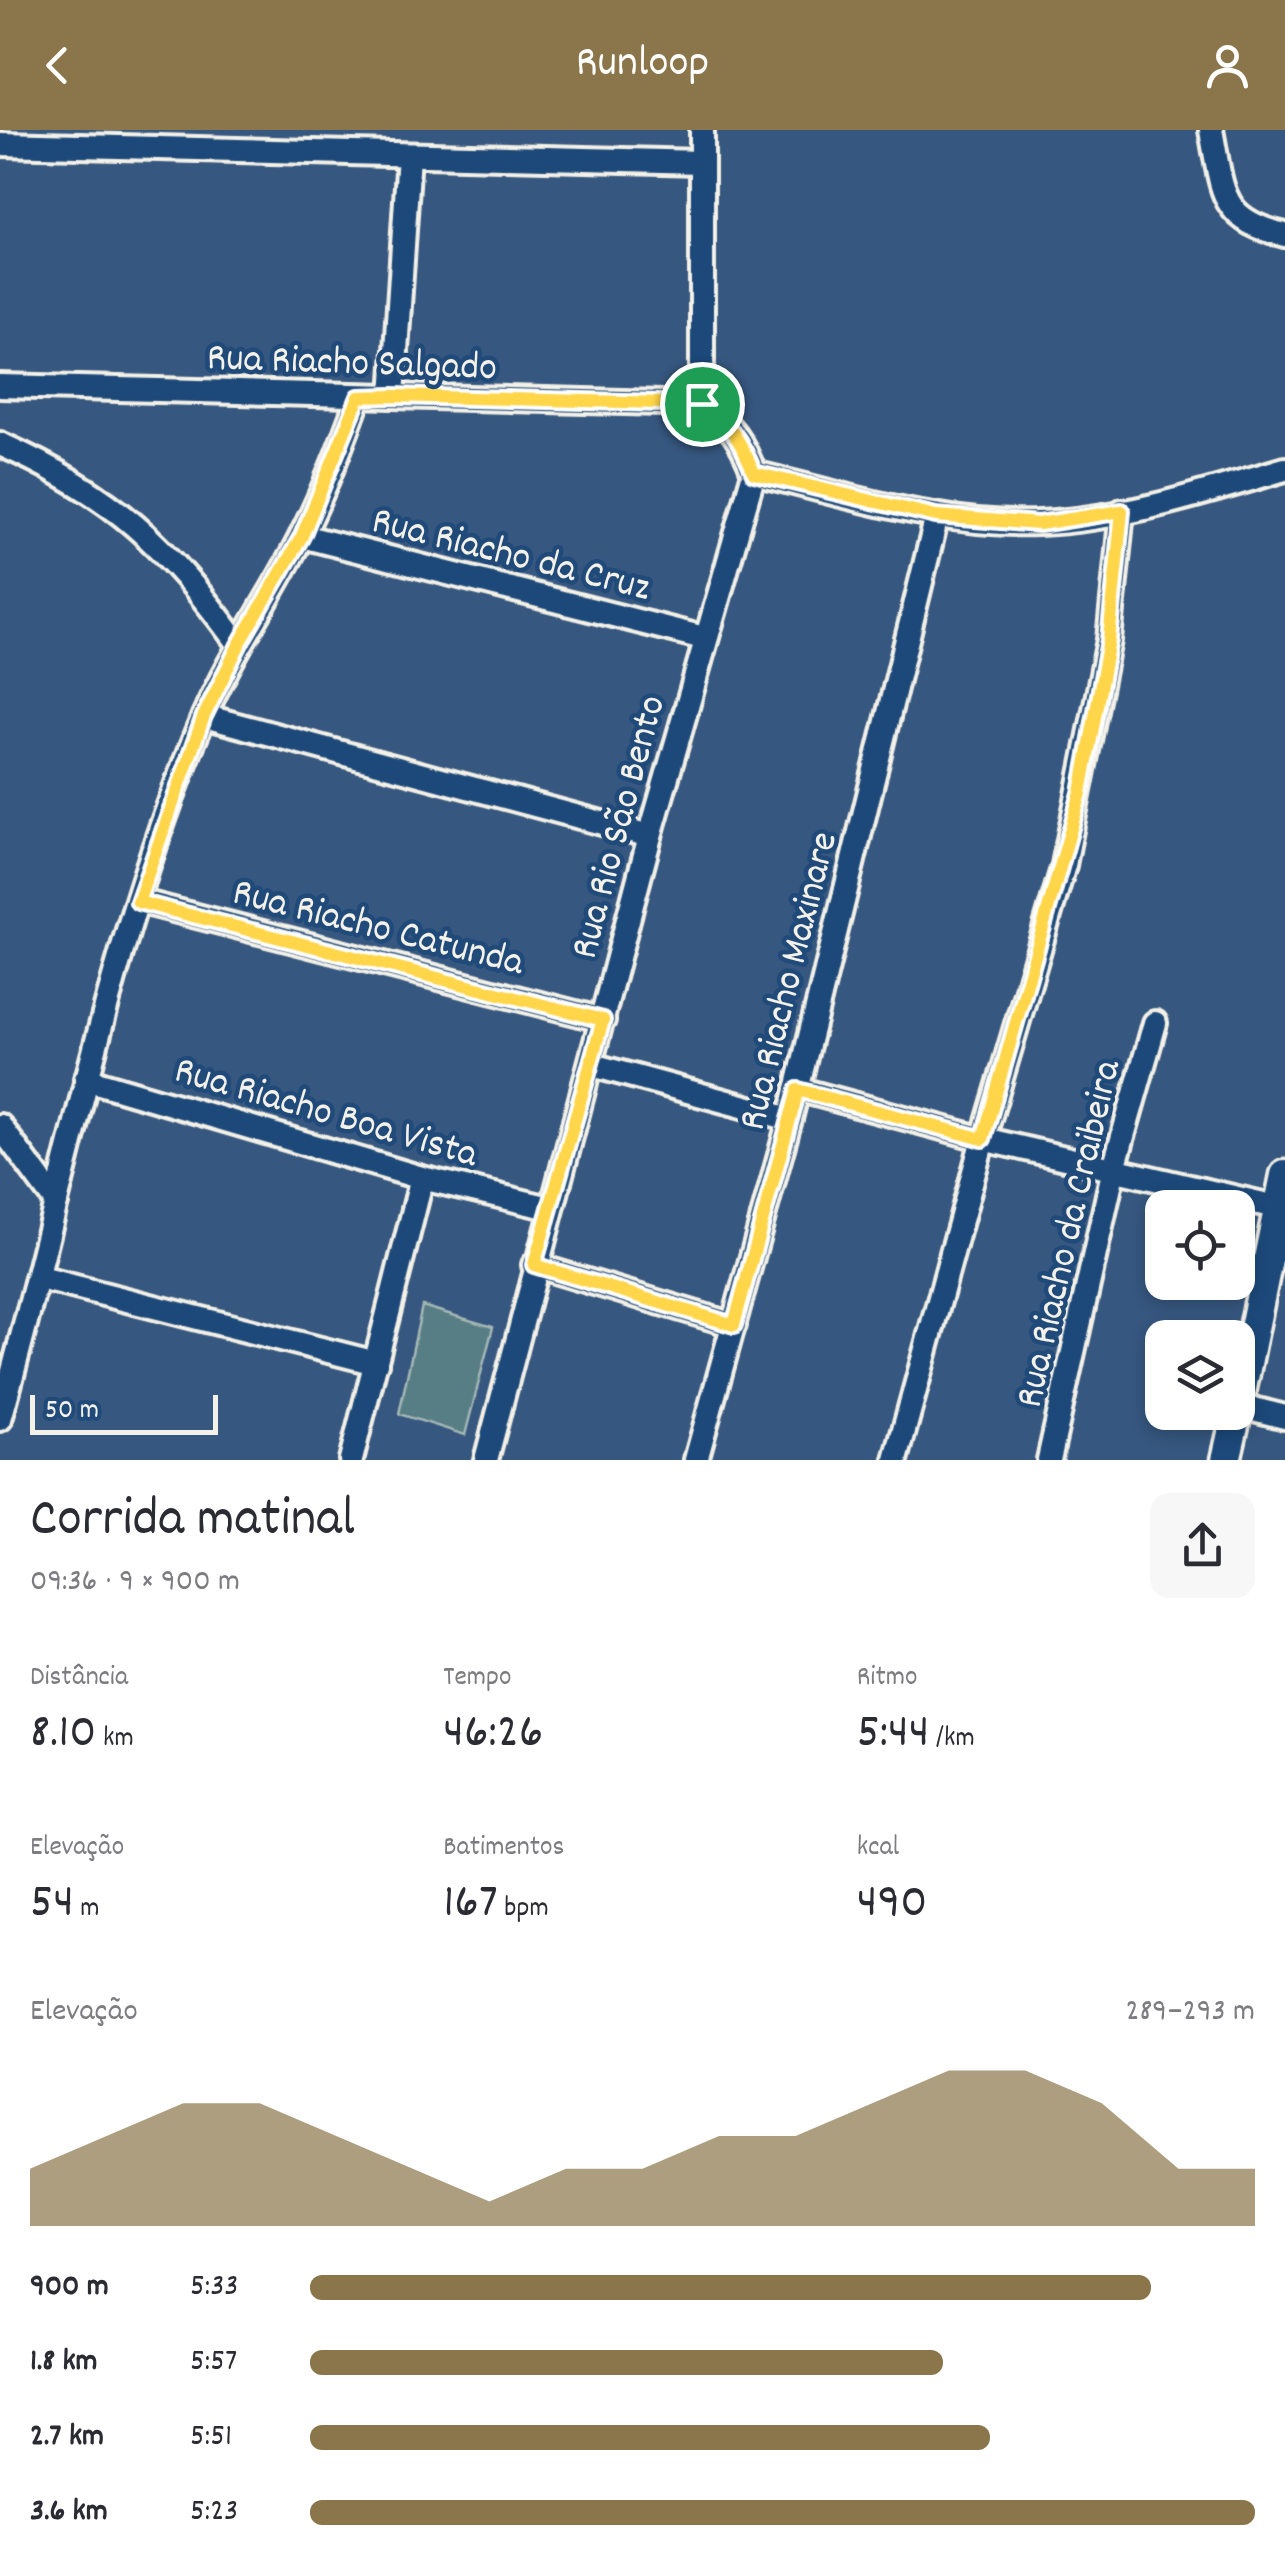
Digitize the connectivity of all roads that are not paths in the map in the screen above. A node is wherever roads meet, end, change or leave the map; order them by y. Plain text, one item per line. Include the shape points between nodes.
1 (702, 130) edge
2 (1212, 130) edge
3 (306, 141) edge
4 (0, 144) edge
5 (409, 155) junction
6 (700, 162) junction
7 (1285, 235) edge
8 (0, 386) edge
9 (393, 396) junction
10 (359, 397) junction
11 (702, 404) junction
12 (0, 444) edge
13 (1285, 469) edge
14 (754, 473) junction
15 (1122, 511) junction
16 (936, 516) junction
17 (302, 536) junction
18 (704, 638) junction
19 (239, 645) junction
20 (204, 716) junction
21 (650, 836) junction
22 (138, 902) junction
23 (603, 1020) junction
24 (1154, 1023) dead end
25 (592, 1065) junction
26 (86, 1079) junction
27 (798, 1090) junction
28 (790, 1118) junction
29 (0, 1126) edge
30 (983, 1139) junction
31 (1114, 1168) junction
32 (1285, 1175) edge
33 (422, 1178) junction
34 (56, 1202) junction
35 (550, 1208) junction
36 (1282, 1208) edge
37 (534, 1265) junction
38 (40, 1278) junction
39 (734, 1325) junction
40 (1255, 1328) edge
41 (376, 1362) junction
42 (1255, 1412) edge
43 (1285, 1418) edge
44 (0, 1419) edge
45 (1232, 1430) edge
46 (351, 1460) edge
47 (486, 1460) edge
48 (696, 1460) edge
49 (896, 1460) edge
50 (1050, 1460) edge
51 (1226, 1460) edge

1 - 6 street
2 - 7 street via 1224,197 1237,217
3 - 4 street
3 - 5 street
5 - 6 street
5 - 9 street
6 - 11 street
8 - 10 street, Rua Riacho Salgado
9 - 10 street, Rua Riacho Salgado
9 - 11 street, Rua Riacho Salgado
10 - 17 street
11 - 14 street via 740,439
12 - 19 street via 50,466 142,528 185,571
13 - 15 street
14 - 16 street
14 - 18 street, Rua Rio São Bento
15 - 16 street via 1039,524
15 - 30 street via 1109,640 1081,793
16 - 27 street, Rua Riacho Maxinare
17 - 18 street, Rua Riacho da Cruz
17 - 19 street
18 - 21 street, Rua Rio São Bento
19 - 20 street
20 - 21 street
20 - 22 street
21 - 23 street, Rua Rio São Bento
22 - 23 street, Rua Riacho Catunda
22 - 26 street
23 - 25 street, Rua Rio São Bento
24 - 31 street, Rua Riacho da Craibeira
25 - 28 street
25 - 35 street, Rua Rio São Bento
26 - 33 street, Rua Riacho Boa Vista
26 - 34 street
27 - 28 street, Rua Riacho Maxinare
27 - 30 street
28 - 39 street, Rua Riacho Maxinare
29 - 34 street
30 - 31 street
30 - 49 street
31 - 36 street
31 - 50 street, Rua Riacho da Craibeira
32 - 36 street
33 - 35 street, Rua Riacho Boa Vista
33 - 41 street
34 - 38 street
35 - 37 street, Rua Rio São Bento
36 - 40 street
37 - 39 street
37 - 47 street, Rua Rio São Bento
38 - 41 street
38 - 44 street
39 - 48 street, Rua Riacho Maxinare
41 - 46 street
42 - 43 street
45 - 51 street

